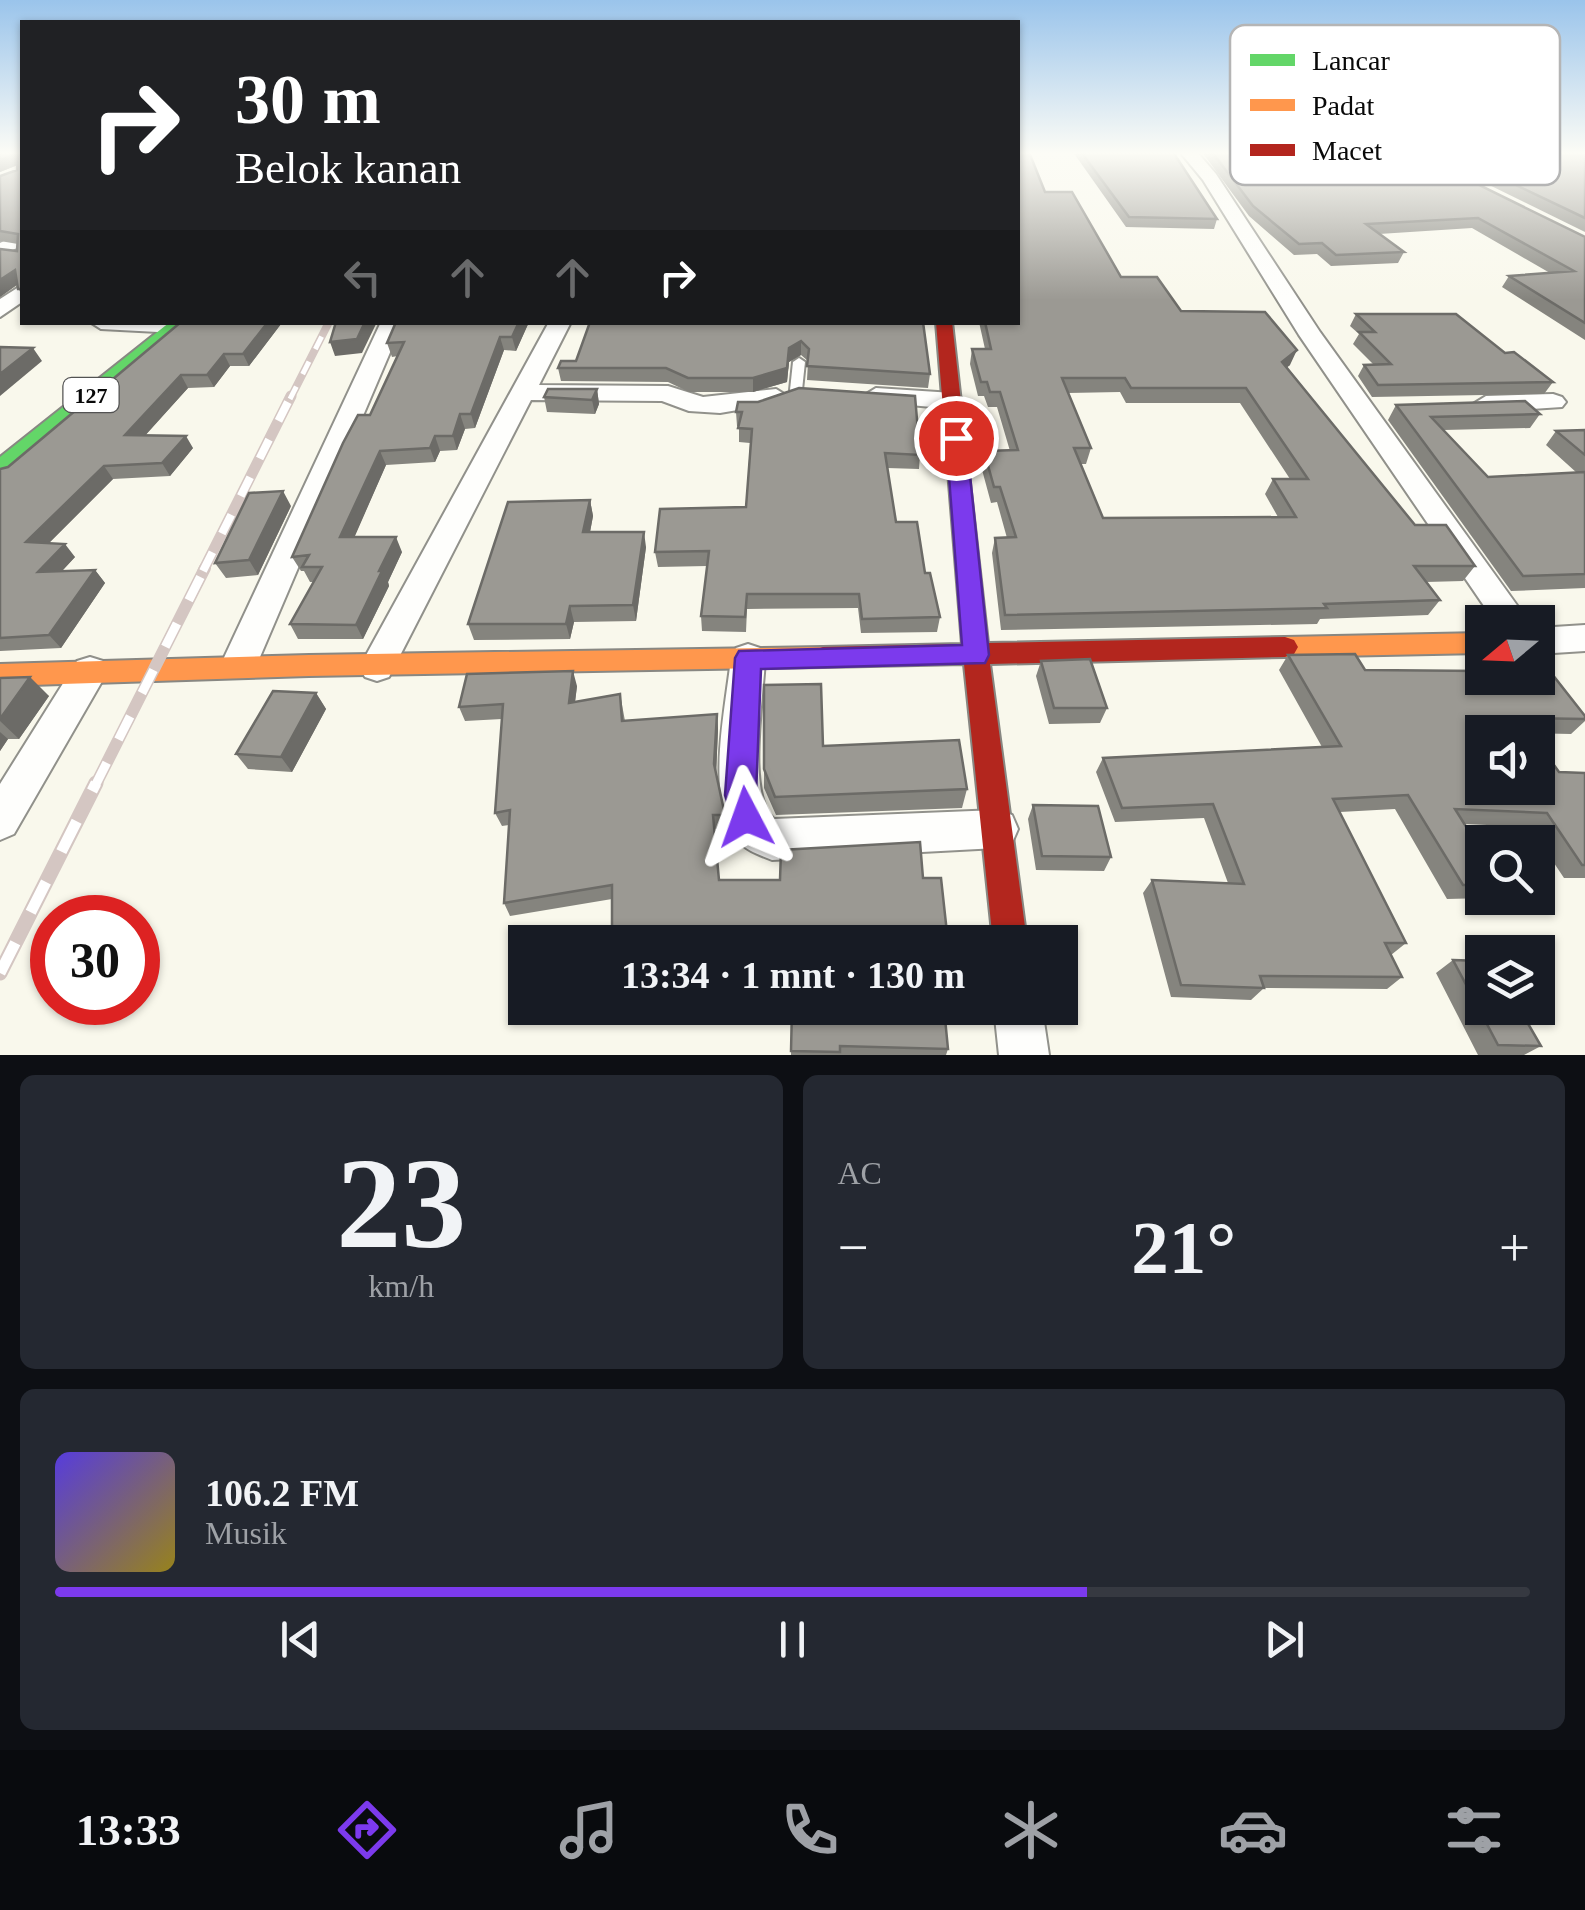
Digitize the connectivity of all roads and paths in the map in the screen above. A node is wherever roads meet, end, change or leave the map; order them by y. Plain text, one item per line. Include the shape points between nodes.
1 (1225, 201) edge
2 (20, 293) edge
3 (0, 314) edge
4 (178, 325) edge
5 (391, 325) edge
6 (558, 325) edge
7 (944, 325) edge
8 (799, 362) edge
9 (806, 391) joint
10 (522, 392) junction
11 (854, 394) edge
12 (952, 401) junction
13 (1552, 402) dead end
14 (1458, 405) edge
15 (1400, 408) edge
16 (1362, 409) junction
17 (0, 467) edge
18 (1501, 605) edge
19 (1585, 638) edge
20 (1465, 643) edge
21 (1555, 651) edge
22 (976, 655) junction
23 (748, 658) junction
24 (239, 664) junction
25 (377, 667) junction
26 (90, 671) junction
27 (0, 675) edge
28 (0, 821) edge
29 (996, 829) junction
30 (1008, 925) edge
31 (1020, 1025) edge
32 (1024, 1055) edge

1 - 16 street
2 - 3 street
4 - 17 street, 127
5 - 24 street
6 - 10 street
7 - 12 street
8 - 9 lane
9 - 10 street via 757,404 682,404 668,394
10 - 25 street
11 - 12 street
12 - 22 street
13 - 14 street
15 - 16 street
16 - 18 street
19 - 21 street
20 - 22 street
22 - 23 street
22 - 29 street
23 - 25 street
23 - 29 street via 740,795 758,835 772,840
24 - 25 street
24 - 26 street
26 - 27 street
26 - 28 street
29 - 30 street
31 - 32 street

